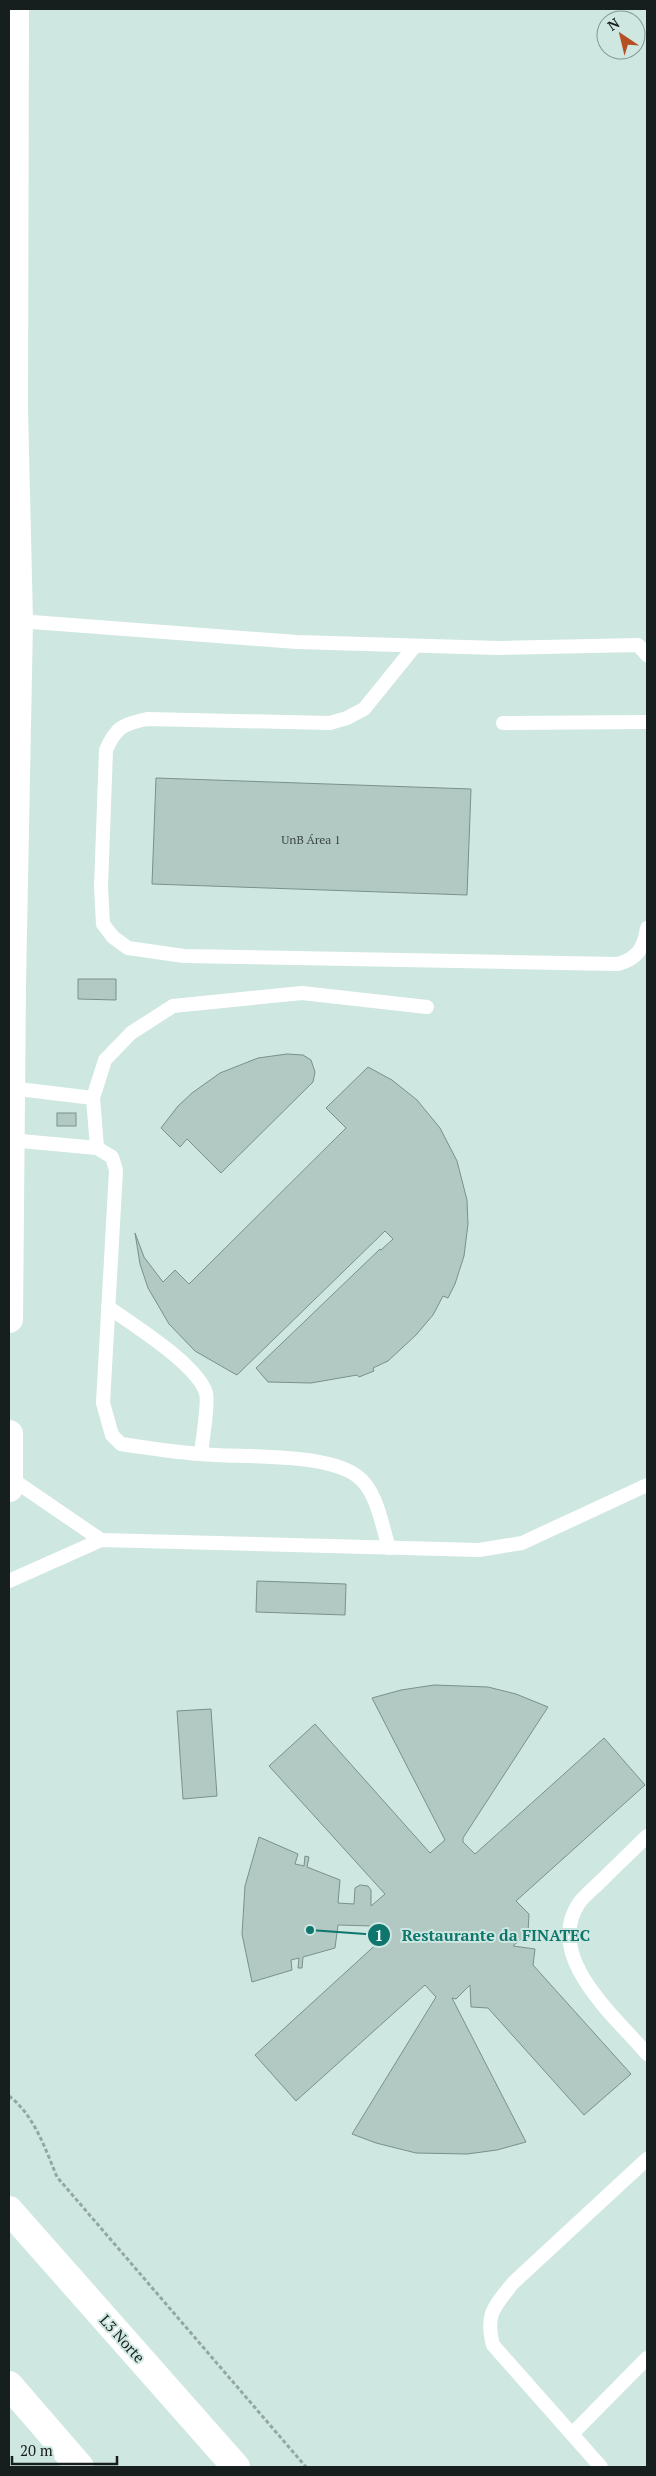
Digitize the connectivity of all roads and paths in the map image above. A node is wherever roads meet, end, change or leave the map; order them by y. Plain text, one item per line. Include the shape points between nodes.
1 (15, 9) edge
2 (12, 409) edge
3 (19, 621) junction
4 (415, 646) junction
5 (647, 656) edge
6 (647, 722) edge
7 (503, 723) dead end
8 (11, 914) edge
9 (647, 928) edge
10 (427, 1007) dead end
11 (10, 1088) junction
12 (92, 1098) junction
13 (10, 1140) edge
14 (97, 1148) junction
15 (9, 1212) edge
16 (108, 1307) junction
17 (9, 1319) edge
18 (9, 1434) edge
19 (201, 1454) junction
20 (9, 1477) edge
21 (647, 1485) edge
22 (9, 1488) edge
23 (101, 1540) junction
24 (389, 1548) junction
25 (9, 1581) edge
26 (647, 1836) edge
27 (647, 2054) edge
28 (9, 2096) edge
29 (647, 2159) edge
30 (9, 2210) edge
31 (647, 2358) edge
32 (9, 2385) edge
33 (572, 2434) junction
34 (228, 2461) edge
35 (78, 2465) edge
36 (306, 2467) edge
37 (601, 2467) edge

1 - 2 street
2 - 3 street
3 - 4 lane via 297,642
3 - 8 street
4 - 5 lane via 638,645
4 - 9 lane via 364,709 330,723 147,718 125,723 112,735 106,750 101,887 103,924 112,937 128,948 184,956 618,964 638,955 645,942
6 - 7 lane
8 - 11 street
10 - 12 lane via 302,993 173,1006 131,1033 105,1060
11 - 12 lane
11 - 13 street
12 - 14 lane
13 - 14 lane
13 - 15 street
14 - 16 lane via 112,1157 116,1170
15 - 17 street
16 - 19 lane via 185,1364 198,1378 207,1394
16 - 19 lane via 103,1403 112,1435 121,1444
18 - 20 street
19 - 24 lane via 315,1461 342,1468 358,1476 367,1487
20 - 22 street
20 - 23 lane
21 - 24 lane via 522,1542 479,1550
23 - 24 lane
23 - 25 lane
26 - 27 lane via 580,1902 570,1922 570,1942 574,1962 583,1979
28 - 36 path via 19,2103 41,2137 57,2177
29 - 33 lane via 513,2282 495,2305 488,2326 493,2345
30 - 34 street, L3 Norte
31 - 33 lane
32 - 35 street
33 - 37 lane

